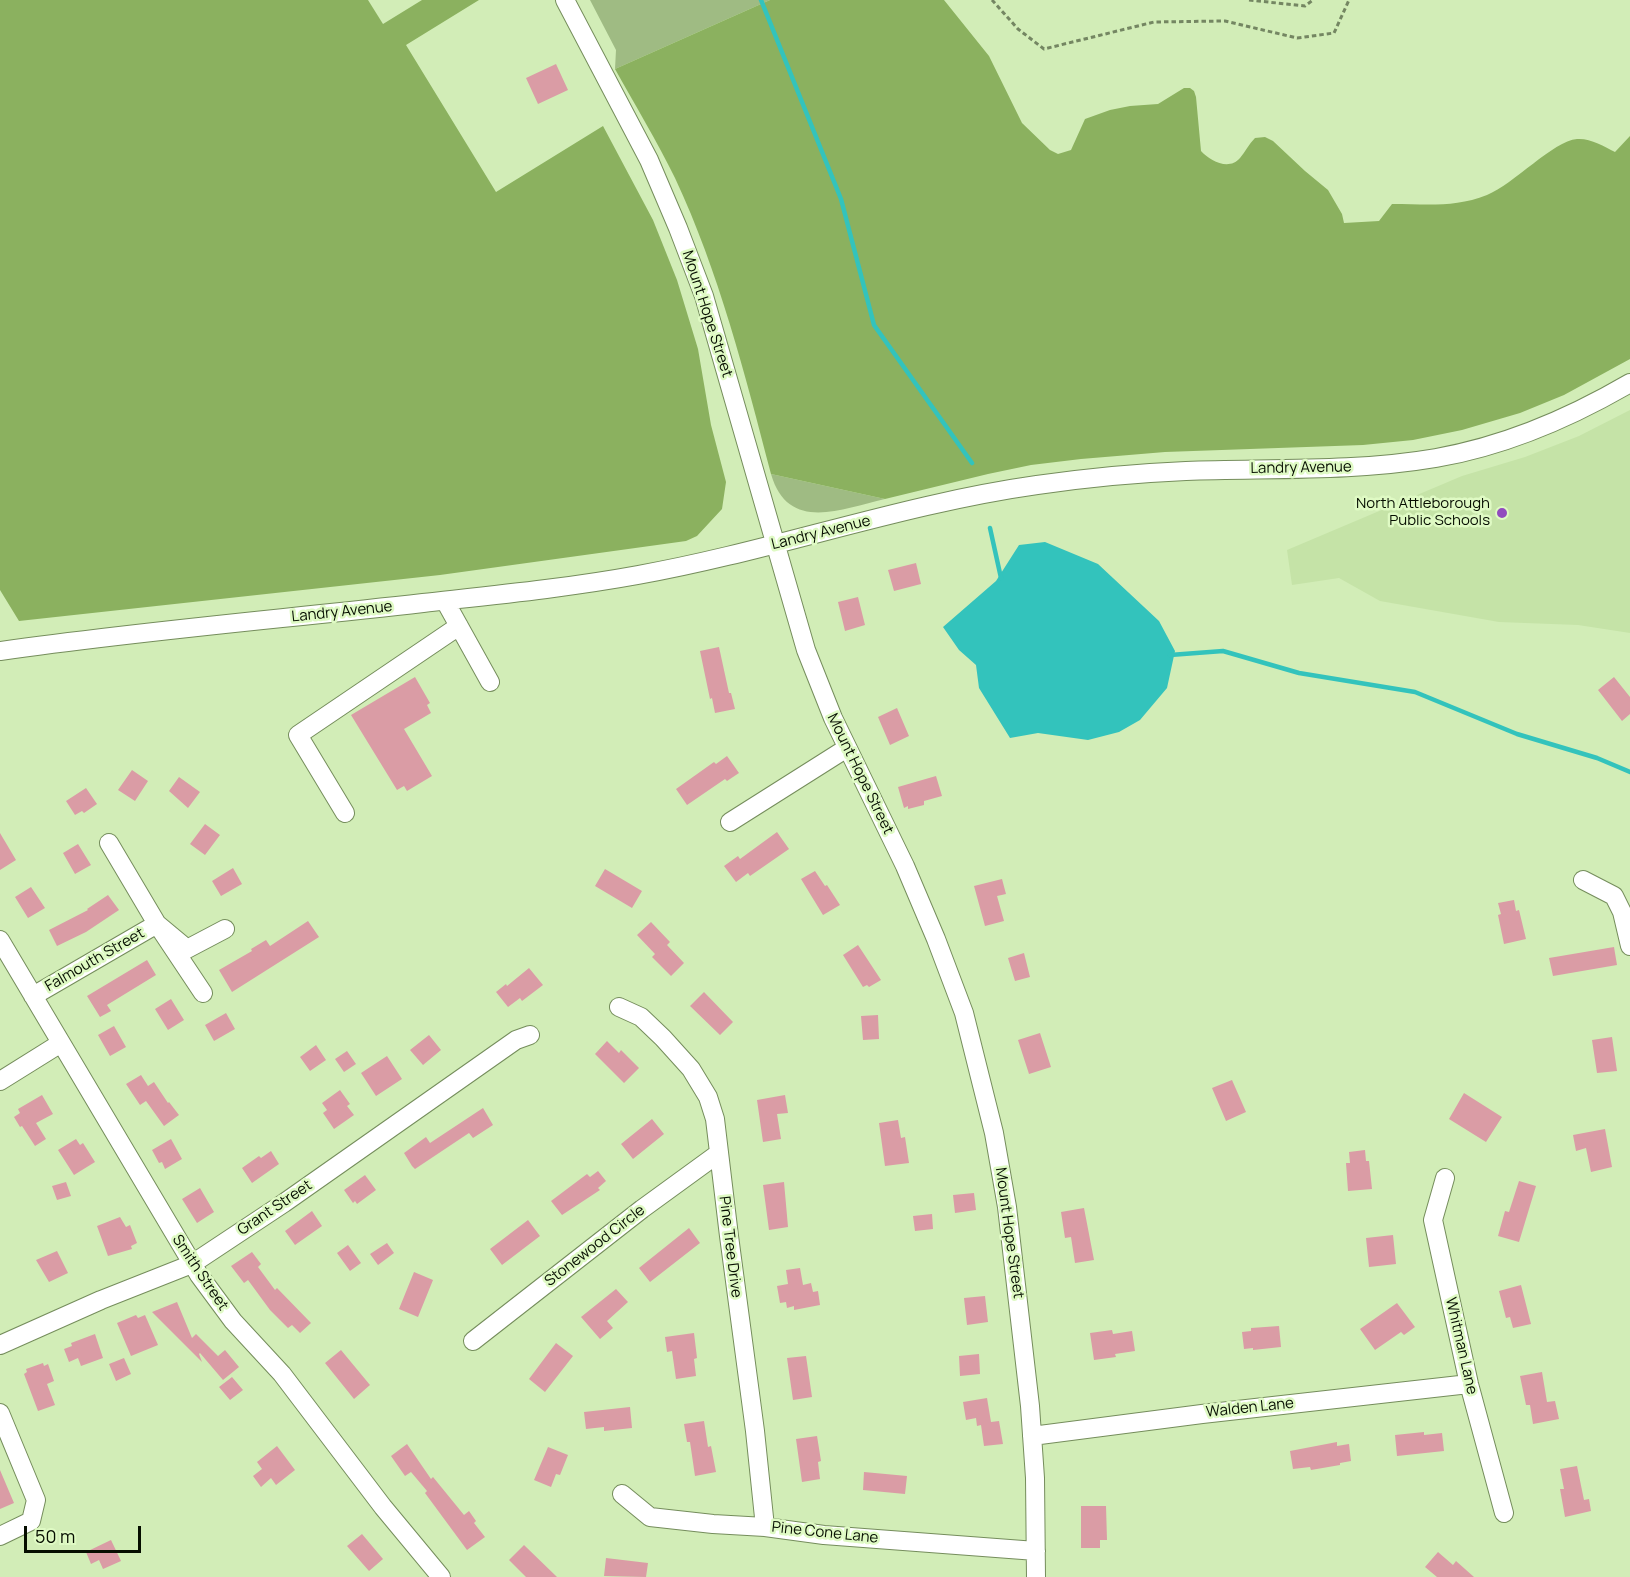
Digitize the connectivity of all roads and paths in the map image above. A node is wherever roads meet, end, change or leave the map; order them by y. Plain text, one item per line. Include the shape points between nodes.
1 (565, 0) edge
2 (992, 0) edge
3 (1249, 0) edge
4 (1313, 0) edge
5 (1349, 0) edge
6 (1630, 383) edge
7 (777, 545) junction
8 (445, 601) junction
9 (459, 626) junction
10 (0, 651) edge
11 (490, 682) dead end
12 (847, 748) junction
13 (345, 813) dead end
14 (730, 822) dead end
15 (109, 843) dead end
16 (1583, 880) dead end
17 (157, 924) junction
18 (225, 928) dead end
19 (1629, 939) edge
20 (0, 940) edge
21 (203, 993) dead end
22 (33, 996) junction
23 (619, 1007) dead end
24 (530, 1035) dead end
25 (62, 1043) junction
26 (0, 1081) edge
27 (719, 1153) junction
28 (1445, 1178) dead end
29 (192, 1264) junction
30 (473, 1341) dead end
31 (0, 1345) edge
32 (1469, 1384) junction
33 (0, 1413) edge
34 (1032, 1436) junction
35 (622, 1494) dead end
36 (1504, 1513) dead end
37 (765, 1527) junction
38 (0, 1536) edge
39 (1036, 1551) junction
40 (441, 1577) edge
41 (1036, 1577) edge

1 - 7 street, Mount Hope Street via 649,160 678,228 704,296
2 - 5 path via 1018,29 1044,49 1154,22 1225,21 1297,38 1334,33
3 - 4 path via 1305,6
6 - 7 street, Landry Avenue via 1528,433 1439,457 1338,468 1135,474 1034,485 928,506
7 - 8 street, Landry Avenue via 629,577
7 - 12 street, Mount Hope Street via 806,650
8 - 9 street
8 - 10 street, Landry Avenue
9 - 11 street
9 - 13 street via 298,735
12 - 14 street
12 - 34 street, Mount Hope Street via 905,866 964,1013 994,1133 1007,1207
15 - 17 street, Falmouth Street
16 - 19 street via 1614,896
17 - 18 street, Falmouth Street via 187,949
17 - 21 street, Falmouth Street
17 - 22 street, Falmouth Street
20 - 22 street, Smith Street
22 - 25 street, Smith Street
23 - 27 street, Pine Tree Drive via 641,1017 691,1069 708,1097
24 - 29 street, Grant Street via 516,1040
25 - 26 street
25 - 29 street, Smith Street
27 - 30 street, Stonewood Circle
27 - 37 street, Pine Tree Drive
28 - 32 street, Whitman Lane via 1432,1220
29 - 31 street, Grant Street
29 - 40 street, Smith Street via 233,1321 282,1374
32 - 34 street, Walden Lane
32 - 36 street, Whitman Lane
33 - 38 street via 36,1500 31,1521
34 - 39 street, Mount Hope Street
35 - 37 street, Pine Cone Lane via 650,1517
37 - 39 street, Pine Cone Lane
39 - 41 street, Mount Hope Street

